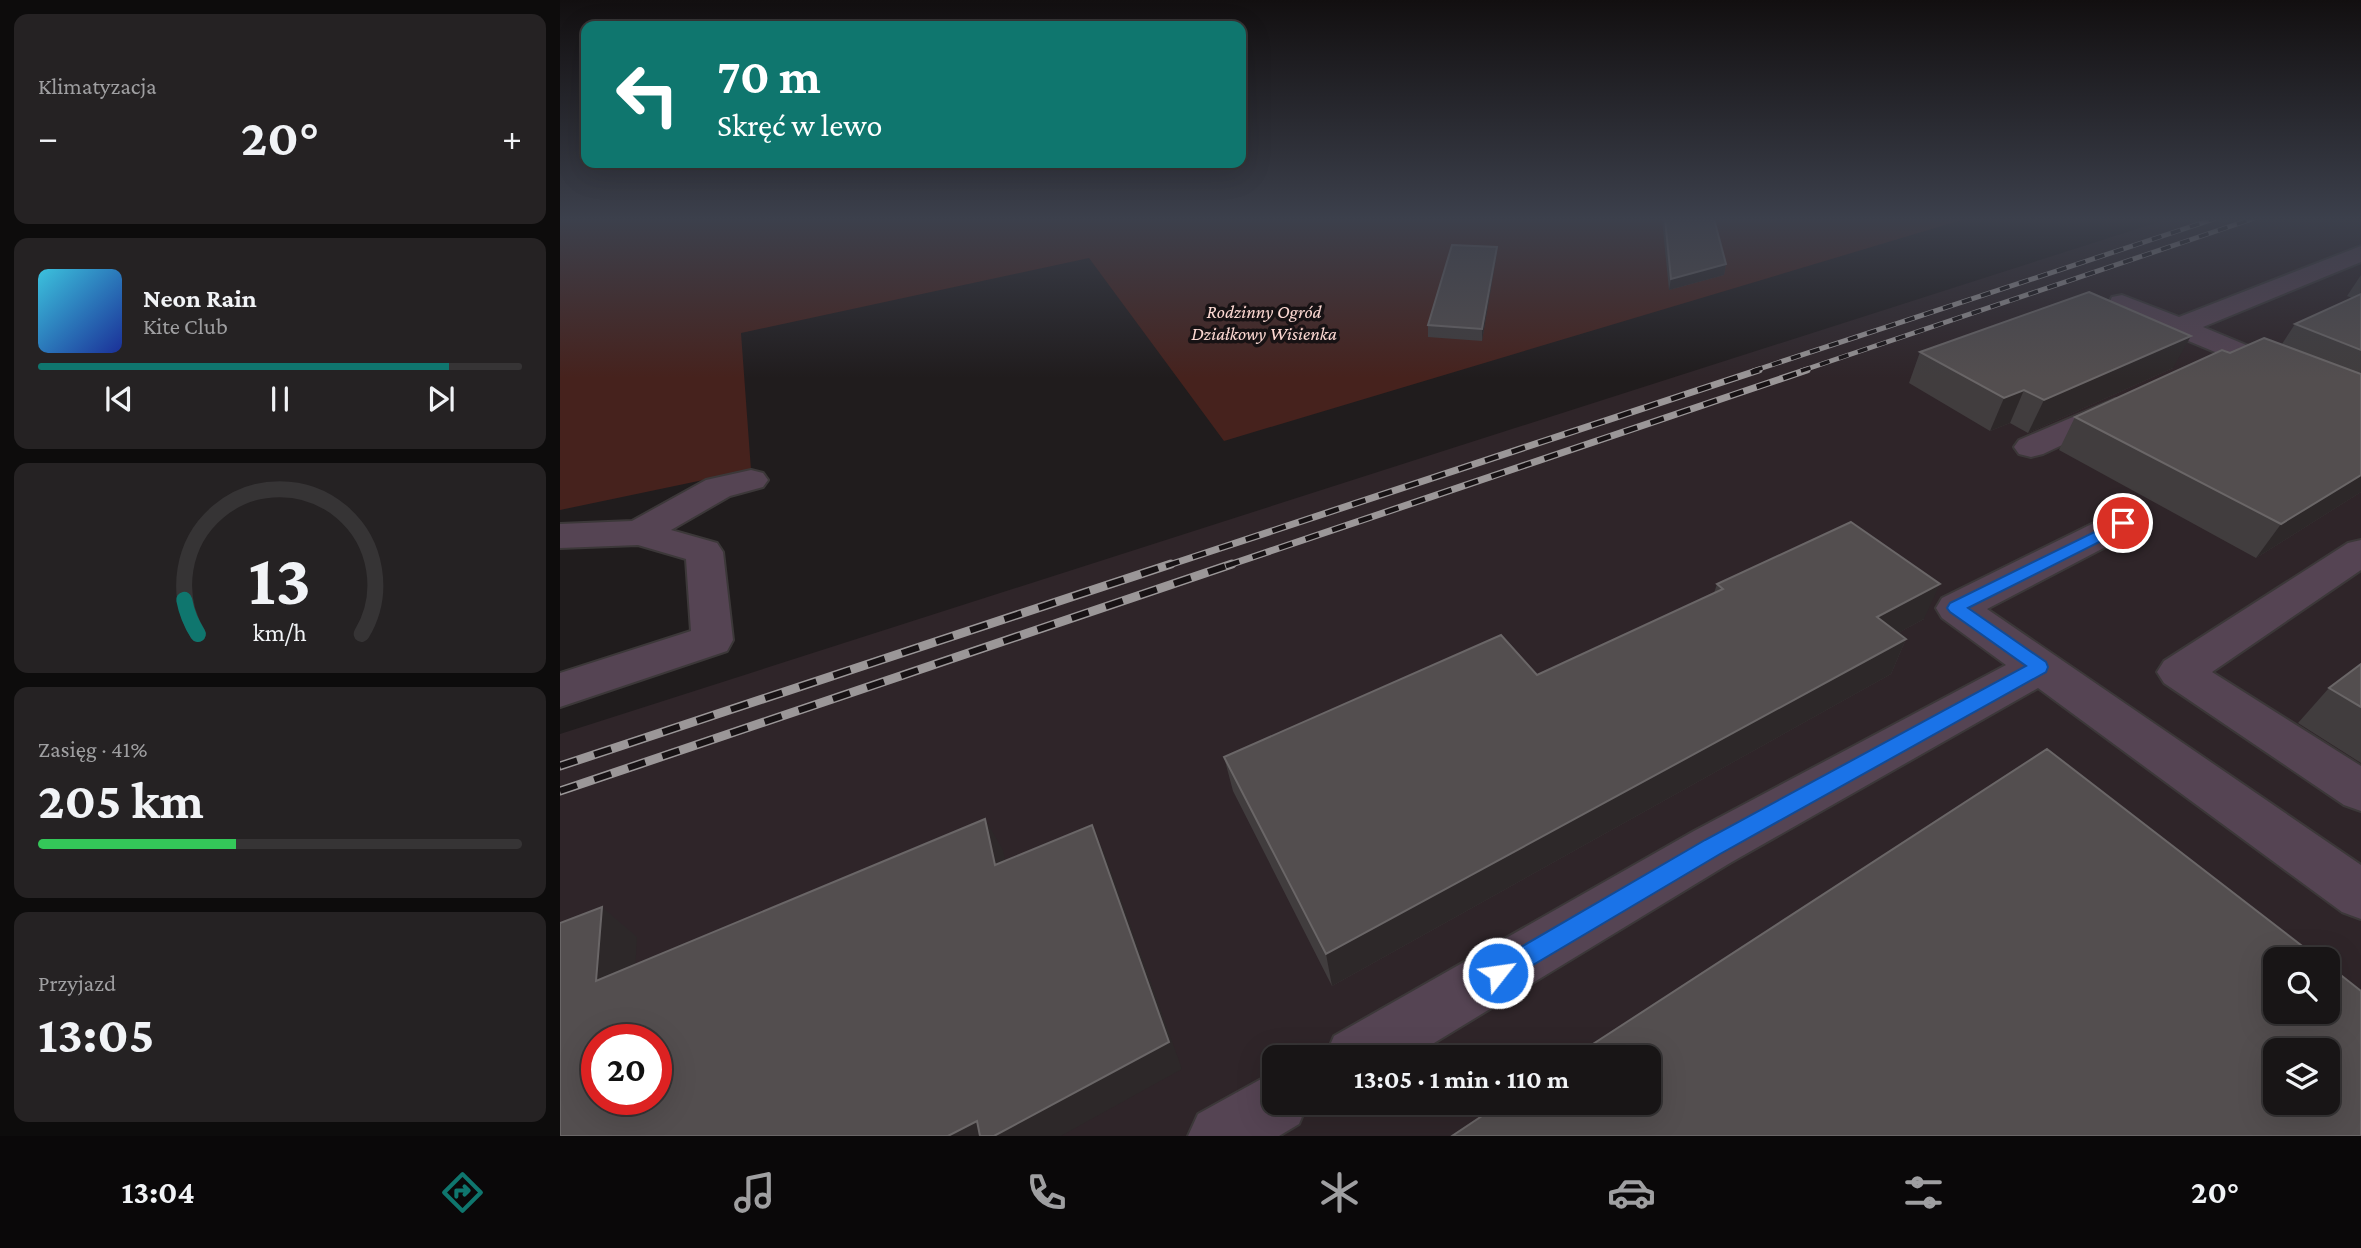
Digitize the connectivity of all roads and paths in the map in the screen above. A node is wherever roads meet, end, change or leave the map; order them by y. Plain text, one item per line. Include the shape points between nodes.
1 (2314, 272) edge
2 (2122, 303) edge
3 (2179, 327) junction
4 (2238, 352) junction
5 (2202, 369) edge
6 (2141, 397) edge
7 (2361, 404) edge
8 (2031, 447) dead end
9 (751, 480) dead end
10 (2123, 523) dead end
11 (639, 533) junction
12 (560, 536) edge
13 (2361, 552) edge
14 (2039, 667) junction
15 (560, 690) edge
16 (2361, 791) edge
17 (2361, 895) edge
18 (1375, 1045) edge
19 (1262, 1111) edge
20 (1220, 1136) edge

1 - 3 lane
2 - 3 lane
3 - 4 lane
4 - 5 lane
4 - 7 lane
6 - 8 lane
9 - 11 lane via 718,488
10 - 14 lane via 1956,608
11 - 12 lane
11 - 15 lane via 704,552 712,639
13 - 16 lane via 2179,672
14 - 17 lane
14 - 18 lane via 1713,847
19 - 20 lane

